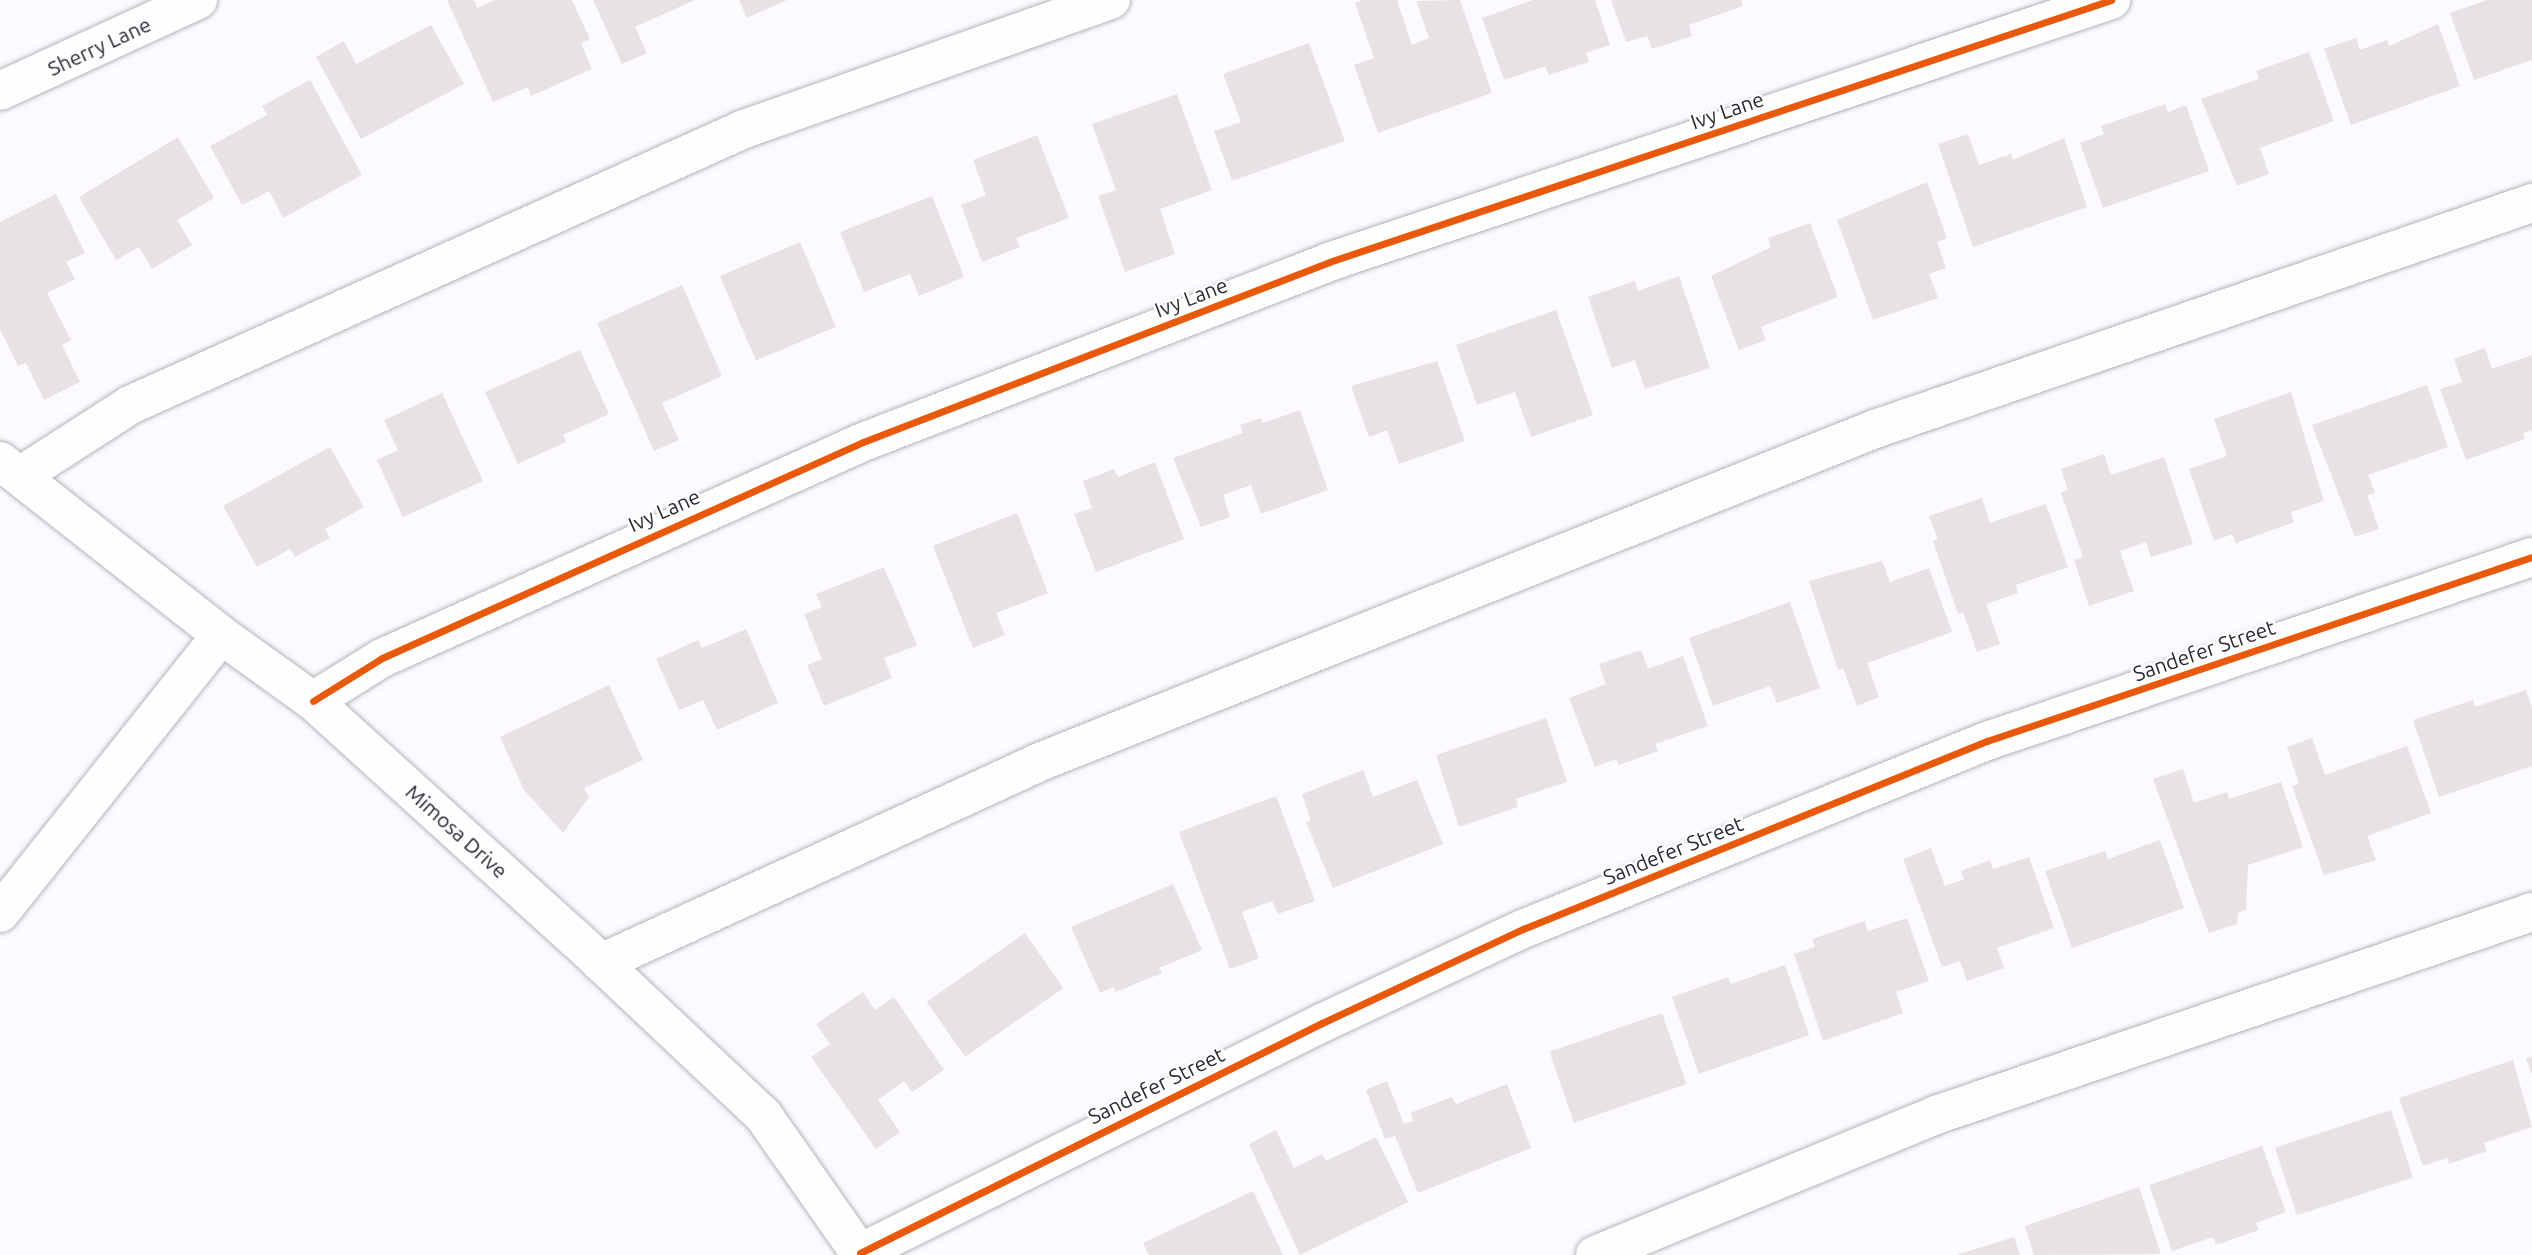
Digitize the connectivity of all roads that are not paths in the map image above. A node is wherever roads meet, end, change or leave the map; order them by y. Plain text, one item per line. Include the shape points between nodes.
1 (198, 0) edge
2 (1111, 0) edge
3 (2111, 0) edge
4 (0, 92) edge
5 (2532, 203) edge
6 (10, 469) edge
7 (2532, 557) edge
8 (221, 635) junction
9 (313, 701) junction
10 (2532, 912) edge
11 (0, 913) edge
12 (601, 963) junction
13 (861, 1254) edge
14 (1595, 1255) edge

1 - 4 street, Sherry Lane
2 - 6 street via 744,129 130,405
3 - 9 street, Ivy Lane via 1329,262 863,442 382,658
5 - 12 street via 1875,429 1037,763
6 - 8 street, Mimosa Drive
7 - 13 street, Sandefer Street via 1987,741 1523,929 1310,1029
8 - 9 street, Mimosa Drive
8 - 11 street
9 - 12 street, Mimosa Drive
10 - 14 street via 1936,1115
12 - 13 street, Mimosa Drive via 763,1115

